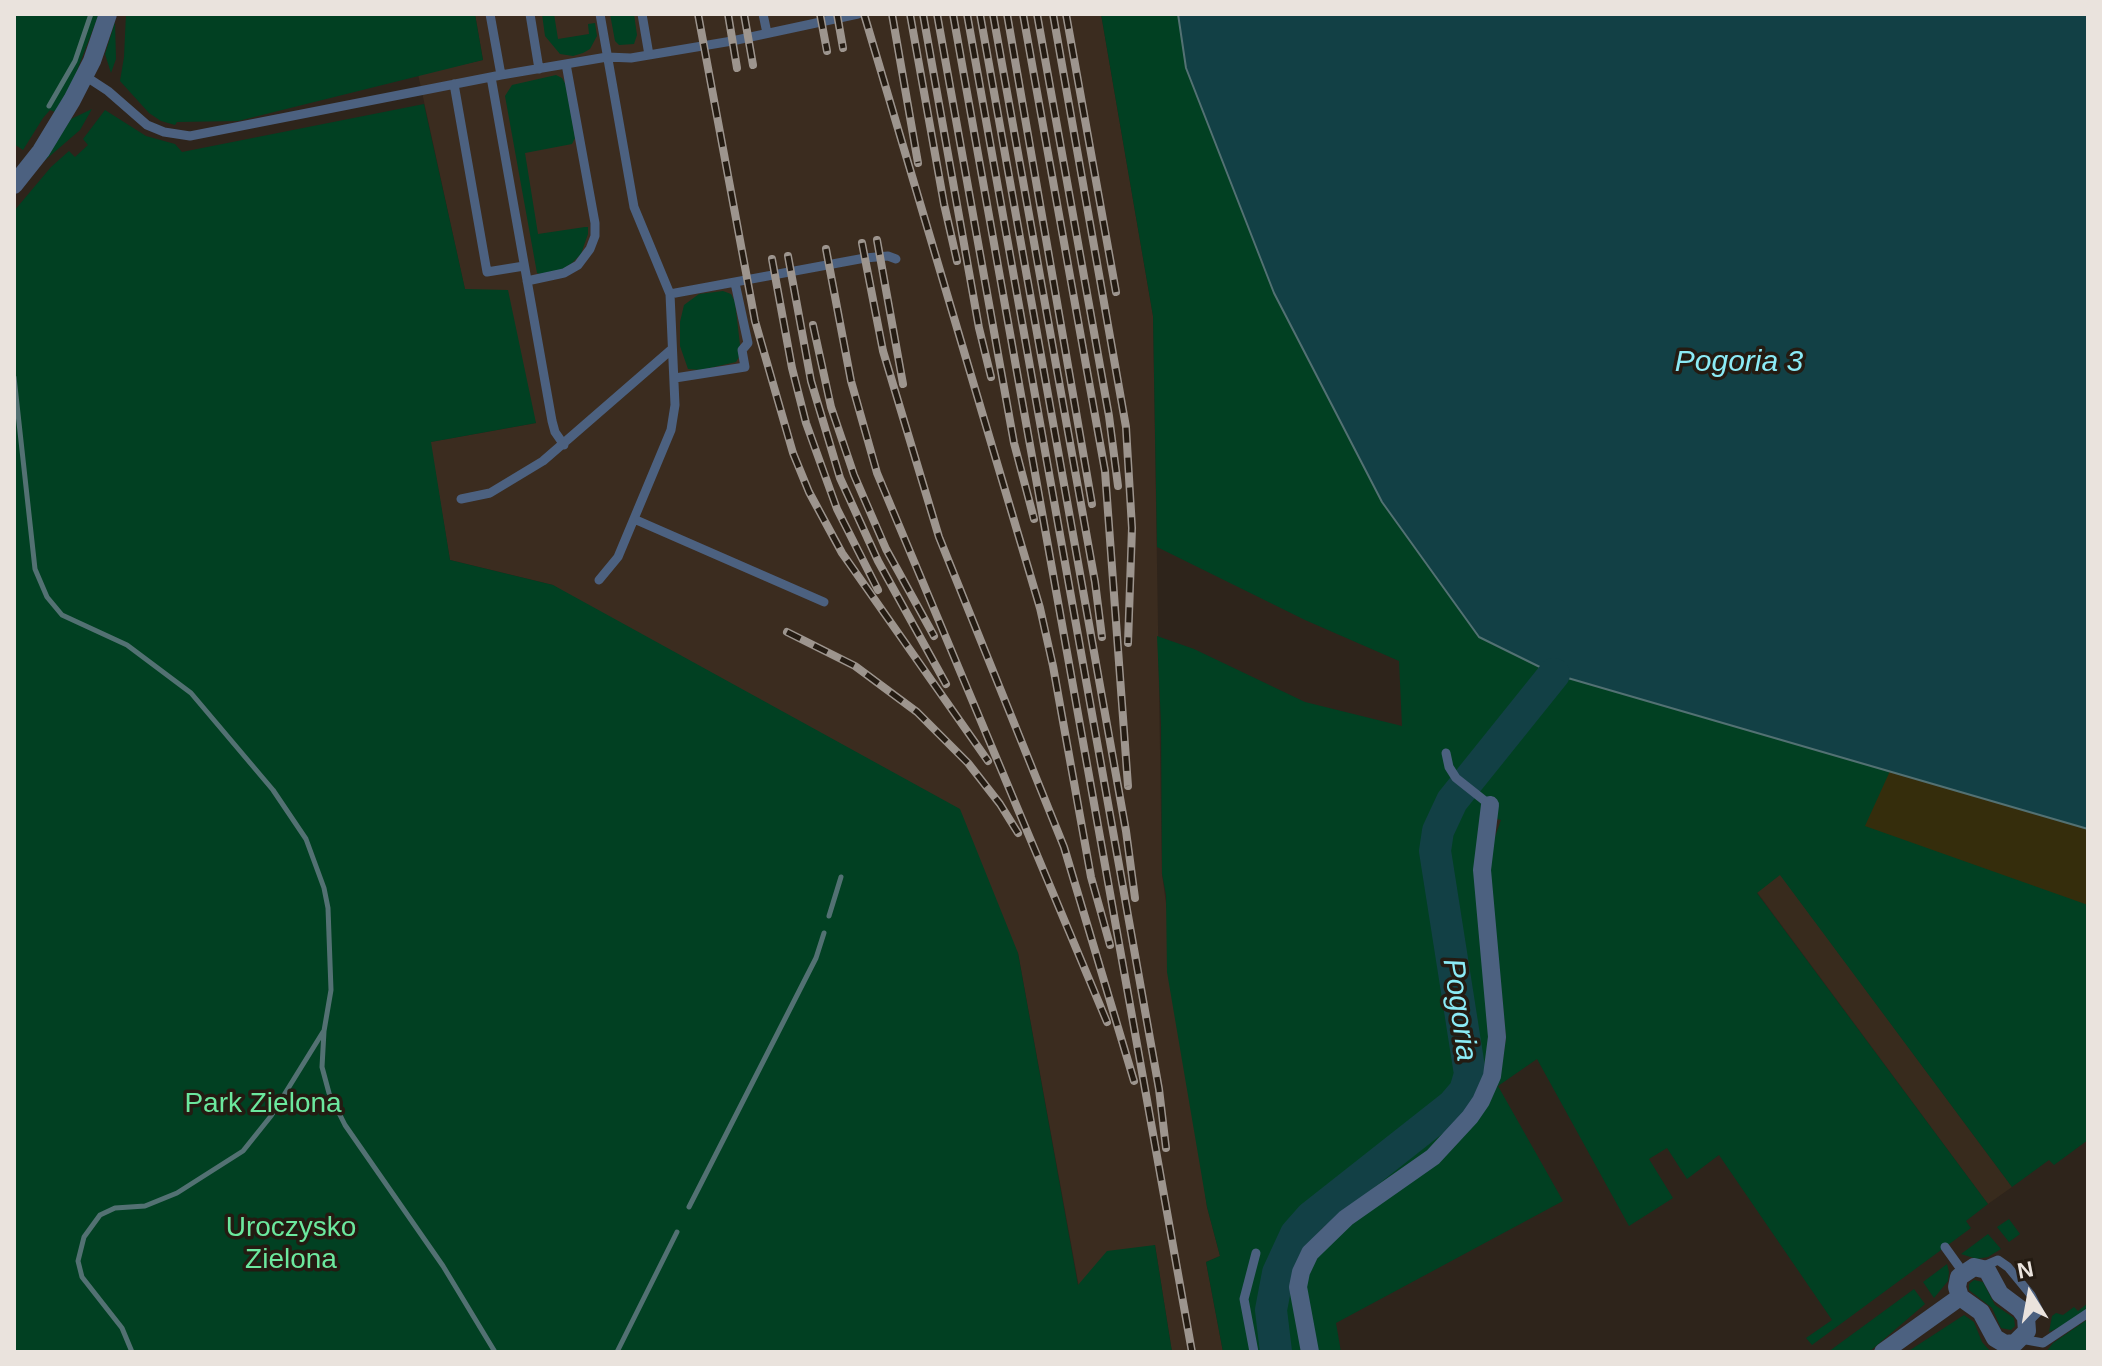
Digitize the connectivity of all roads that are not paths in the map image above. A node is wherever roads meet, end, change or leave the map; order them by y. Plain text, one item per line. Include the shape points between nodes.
1 (108, 14) edge
2 (490, 14) edge
3 (530, 14) edge
4 (600, 14) edge
5 (642, 14) edge
6 (763, 14) edge
7 (858, 14) edge
8 (767, 33) junction
9 (649, 55) junction
10 (607, 57) junction
11 (566, 64) junction
12 (539, 69) junction
13 (85, 76) junction
14 (496, 76) junction
15 (454, 84) junction
16 (14, 185) edge
17 (896, 259) dead end
18 (524, 266) junction
19 (527, 281) junction
20 (735, 283) junction
21 (670, 294) junction
22 (672, 349) junction
23 (675, 378) junction
24 (564, 445) junction
25 (461, 499) dead end
26 (634, 519) junction
27 (599, 580) dead end
28 (824, 602) dead end
29 (1446, 753) dead end
30 (1484, 800) joint
31 (1945, 1247) dead end
32 (1256, 1253) dead end
33 (1972, 1269) junction
34 (1960, 1297) junction
35 (2088, 1313) edge
36 (2027, 1338) edge
37 (1254, 1352) edge
38 (1310, 1352) edge
39 (1883, 1352) edge

1 - 13 street
2 - 14 lane
3 - 12 lane
4 - 10 lane
5 - 9 lane
6 - 8 lane
7 - 8 lane
8 - 9 lane
9 - 10 lane
10 - 11 lane
10 - 21 lane via 634,207
11 - 12 lane
11 - 19 lane via 595,236 578,265
12 - 14 lane
13 - 15 lane via 147,125 190,136
13 - 16 street via 51,136
14 - 15 lane
14 - 18 lane
15 - 18 lane via 487,272
17 - 20 lane via 865,258
18 - 19 lane
19 - 24 lane via 552,421
20 - 21 lane
20 - 23 lane via 748,343 742,350 745,367
21 - 22 lane
22 - 23 lane
22 - 24 lane
23 - 26 lane via 671,430
24 - 25 lane via 490,493
26 - 27 lane via 618,557
26 - 28 lane
29 - 30 lane via 1456,778
30 - 38 street via 1482,870 1497,1037 1492,1076 1475,1111 1433,1157 1346,1218 1310,1253 1298,1287
31 - 33 lane
32 - 37 lane via 1244,1299
33 - 34 street via 1957,1282
33 - 36 street via 1990,1273 2004,1298 2024,1313
34 - 36 street via 1981,1312 1999,1342
34 - 39 street
35 - 36 lane via 2043,1343

